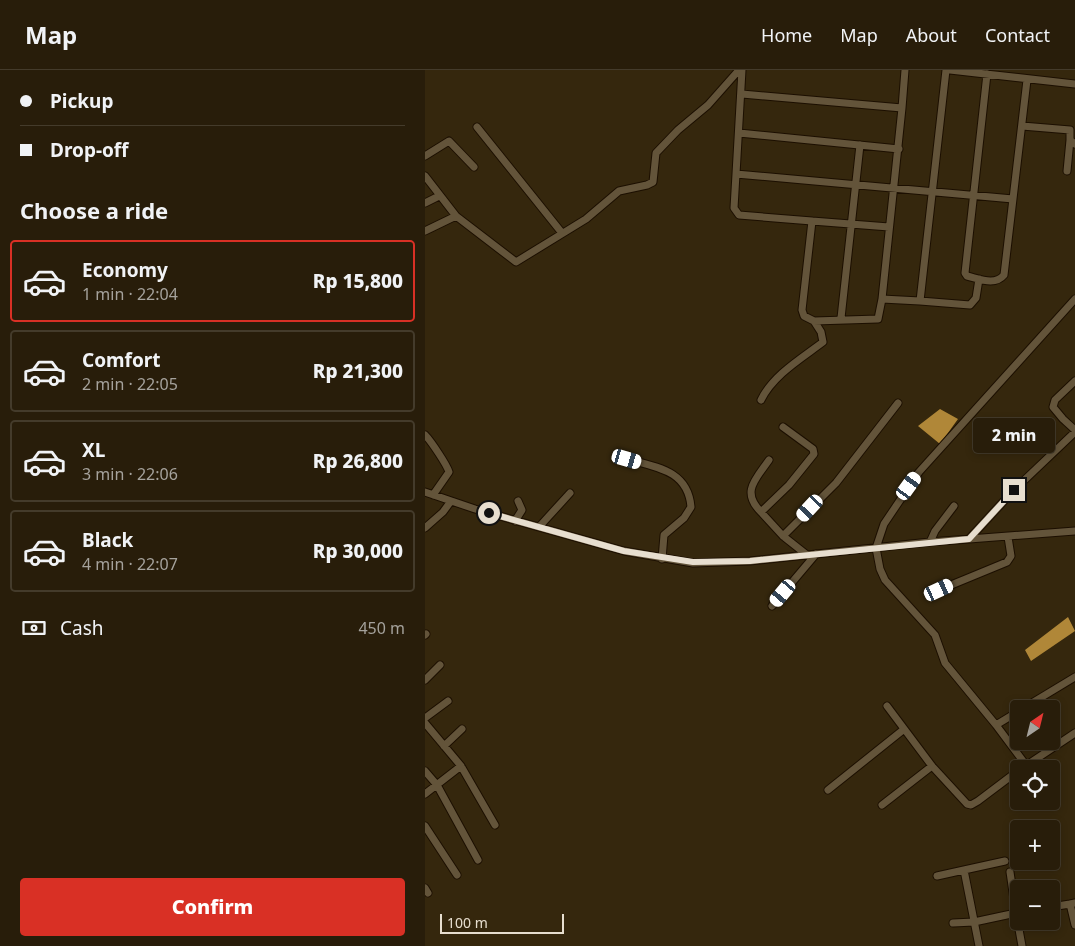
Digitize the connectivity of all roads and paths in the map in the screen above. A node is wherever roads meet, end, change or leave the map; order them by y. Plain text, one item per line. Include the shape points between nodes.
1 (740, 70) edge
2 (905, 70) edge
3 (948, 70) edge
4 (987, 74) junction
5 (1027, 80) junction
6 (1075, 84) edge
7 (742, 94) junction
8 (902, 108) junction
9 (1022, 126) junction
10 (477, 127) dead end
11 (1072, 131) edge
12 (739, 133) junction
13 (1072, 142) edge
14 (861, 145) junction
15 (899, 149) junction
16 (425, 156) edge
17 (473, 167) dead end
18 (1067, 171) dead end
19 (736, 174) junction
20 (425, 176) edge
21 (855, 183) junction
22 (895, 187) junction
23 (933, 192) junction
24 (974, 195) junction
25 (439, 196) junction
26 (1013, 199) junction
27 (425, 202) edge
28 (456, 216) junction
29 (812, 221) junction
30 (851, 224) junction
31 (889, 227) junction
32 (425, 231) edge
33 (562, 233) junction
34 (979, 278) junction
35 (882, 299) junction
36 (1075, 299) edge
37 (920, 301) junction
38 (841, 318) junction
39 (814, 321) junction
40 (1075, 381) edge
41 (761, 400) dead end
42 (898, 403) dead end
43 (783, 427) dead end
44 (1075, 431) edge
45 (425, 434) edge
46 (627, 459) dead end
47 (769, 460) dead end
48 (429, 493) edge
49 (570, 494) dead end
50 (451, 501) junction
51 (518, 501) dead end
52 (954, 506) dead end
53 (761, 512) junction
54 (515, 521) junction
55 (539, 527) junction
56 (425, 528) edge
57 (1075, 531) edge
58 (783, 536) junction
59 (1007, 536) junction
60 (969, 539) junction
61 (930, 542) junction
62 (876, 548) junction
63 (815, 554) junction
64 (807, 555) junction
65 (662, 559) junction
66 (939, 590) dead end
67 (772, 606) dead end
68 (440, 665) dead end
69 (1075, 677) edge
70 (425, 680) edge
71 (1037, 700) edge
72 (447, 701) dead end
73 (887, 706) dead end
74 (1010, 716) edge
75 (425, 718) edge
76 (425, 723) edge
77 (996, 725) junction
78 (462, 729) dead end
79 (903, 730) junction
80 (1075, 733) edge
81 (444, 746) junction
82 (1017, 760) edge
83 (1034, 760) edge
84 (461, 766) junction
85 (932, 766) junction
86 (425, 771) edge
87 (1010, 777) edge
88 (437, 784) junction
89 (828, 790) dead end
90 (425, 794) edge
91 (882, 805) dead end
92 (425, 826) edge
93 (495, 826) dead end
94 (478, 860) dead end
95 (1005, 861) dead end
96 (964, 870) junction
97 (1010, 872) dead end
98 (457, 875) dead end
99 (937, 876) dead end
100 (1012, 880) edge
101 (1073, 904) edge
102 (1060, 906) edge
103 (1010, 915) edge
104 (974, 922) junction
105 (953, 923) dead end
106 (1075, 925) edge
107 (1020, 930) edge
108 (979, 946) edge
109 (1022, 946) edge

1 - 7 street
1 - 33 street via 656,153 653,182 619,191 586,219
2 - 8 street
3 - 4 street
3 - 23 street
4 - 5 street
4 - 24 street
5 - 6 street
5 - 9 street
7 - 8 street
7 - 12 street
8 - 15 street
9 - 11 street
9 - 26 street
10 - 33 street
11 - 13 street
12 - 14 street
12 - 19 street
13 - 18 street
14 - 15 street
14 - 21 street
15 - 22 street
16 - 17 street via 449,141
19 - 21 street
19 - 29 street via 733,208 739,215
20 - 25 street
21 - 22 street
21 - 30 street
22 - 23 street
22 - 31 street
23 - 24 street
23 - 37 street
24 - 26 street
24 - 34 street via 965,273
25 - 27 street
25 - 28 street
26 - 34 street via 1004,275 993,282
28 - 32 street
28 - 33 street via 516,262
29 - 30 street
29 - 39 street via 802,310 804,316
30 - 31 street
30 - 38 street
31 - 35 street
34 - 37 street via 976,298 970,305
35 - 37 street
35 - 38 street via 878,319
36 - 62 street via 919,472 884,524
38 - 39 street
39 - 41 street via 823,342 778,377
40 - 44 street via 1055,400 1053,407
42 - 58 street via 836,483
43 - 53 street via 813,449 814,454
44 - 60 street via 1021,482
45 - 48 street via 436,446 439,458 449,472
46 - 65 street via 665,470 683,482 687,491 691,507 684,518 664,535
47 - 53 street via 752,485 750,494 751,501
48 - 50 street
49 - 55 street
50 - 54 street
50 - 56 street
51 - 54 street via 522,510
52 - 61 street
53 - 58 street
54 - 55 street
55 - 65 street
57 - 59 street
58 - 64 street
59 - 60 street
59 - 66 street via 1011,556 1007,562
60 - 61 street
61 - 62 street
62 - 63 street
62 - 77 street via 885,580 935,635 945,663
63 - 64 street
63 - 67 street
64 - 65 street via 727,562
68 - 70 street
69 - 71 street
72 - 75 street
73 - 79 street
74 - 77 street
76 - 81 street
77 - 82 street
78 - 81 street
79 - 85 street
79 - 89 street
80 - 83 street
81 - 84 street
84 - 88 street
84 - 93 street
85 - 87 street via 963,802 971,805
85 - 91 street
86 - 88 street
88 - 90 street
88 - 94 street
92 - 98 street
95 - 96 street
96 - 99 street
96 - 104 street
97 - 100 street
101 - 102 street
101 - 106 street
103 - 104 street
104 - 105 street
104 - 108 street
107 - 109 street

